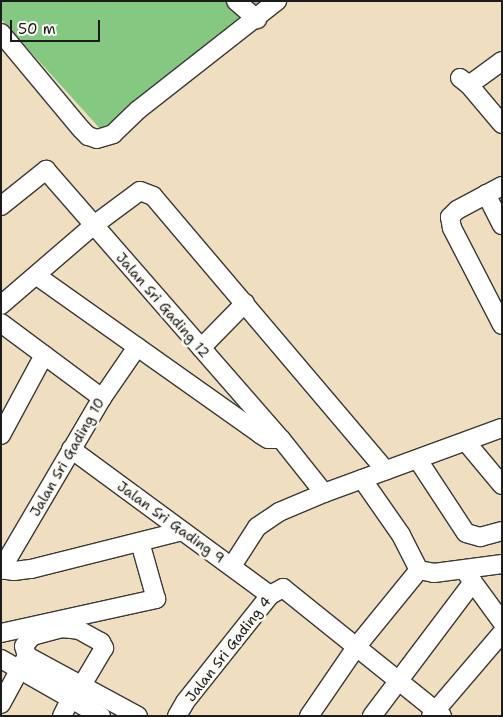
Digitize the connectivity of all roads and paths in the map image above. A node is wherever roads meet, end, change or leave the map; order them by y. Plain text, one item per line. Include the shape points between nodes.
1 (236, 1) edge
2 (277, 1) edge
3 (257, 19) junction
4 (1, 34) edge
5 (502, 61) edge
6 (502, 124) edge
7 (494, 190) edge
8 (1, 206) edge
9 (502, 224) edge
10 (94, 225) junction
11 (37, 276) junction
12 (245, 303) junction
13 (1, 305) edge
14 (1, 322) edge
15 (502, 325) edge
16 (137, 347) junction
17 (201, 348) junction
18 (44, 355) junction
19 (102, 398) junction
20 (502, 428) edge
21 (1, 435) edge
22 (281, 439) junction
23 (466, 442) junction
24 (71, 450) junction
25 (418, 460) junction
26 (386, 471) junction
27 (362, 479) junction
28 (502, 485) edge
29 (324, 493) junction
30 (182, 531) junction
31 (502, 531) edge
32 (140, 542) junction
33 (502, 564) edge
34 (232, 566) junction
35 (1, 569) edge
36 (419, 570) junction
37 (469, 576) junction
38 (277, 591) junction
39 (502, 622) edge
40 (1, 633) edge
41 (502, 633) edge
42 (357, 646) junction
43 (1, 658) edge
44 (24, 662) junction
45 (397, 679) junction
46 (76, 692) junction
47 (1, 704) edge
48 (436, 714) edge
49 (62, 716) edge
50 (101, 716) edge
51 (138, 716) edge
52 (178, 716) edge
53 (309, 716) edge
54 (372, 716) edge

1 - 3 street
2 - 3 street
3 - 4 street via 138,110 113,134 97,140 81,129
5 - 6 street via 464,81
7 - 9 street
7 - 15 street via 450,217 452,228
8 - 10 street, Jalan Sri Gading 12 via 46,170
10 - 11 street
10 - 12 street via 140,191 153,196
10 - 17 street, Jalan Sri Gading 12
11 - 13 street
11 - 16 street
12 - 17 street
12 - 26 street
14 - 18 street
16 - 19 street, Jalan Sri Gading 10
16 - 22 street via 260,434 268,439
17 - 22 street, Jalan Sri Gading 12
18 - 19 street
18 - 21 street
19 - 24 street, Jalan Sri Gading 10
20 - 23 street
22 - 29 street, Jalan Sri Gading 12
23 - 25 street
23 - 28 street
24 - 30 street, Jalan Sri Gading 9
24 - 35 street, Jalan Sri Gading 10
25 - 26 street
25 - 31 street via 466,533 480,537
26 - 27 street
27 - 29 street
27 - 36 street via 401,535
29 - 34 street via 280,512 257,527
30 - 32 street
30 - 34 street, Jalan Sri Gading 9
32 - 35 street via 31,569
32 - 40 street via 156,599
33 - 37 street
34 - 38 street, Jalan Sri Gading 9
36 - 37 street
36 - 42 street
37 - 39 street
37 - 45 street
38 - 42 street, Jalan Sri Gading 9
38 - 52 street, Jalan Sri Gading 4 via 185,702
41 - 48 street
42 - 45 street, Jalan Sri Gading 9
42 - 53 street
43 - 44 street
44 - 46 street
44 - 46 street via 24,646 32,636 61,628 79,630 101,642 104,648
44 - 47 street
45 - 48 street, Jalan Sri Gading 9
45 - 54 street
46 - 49 street
46 - 50 street
46 - 51 street

